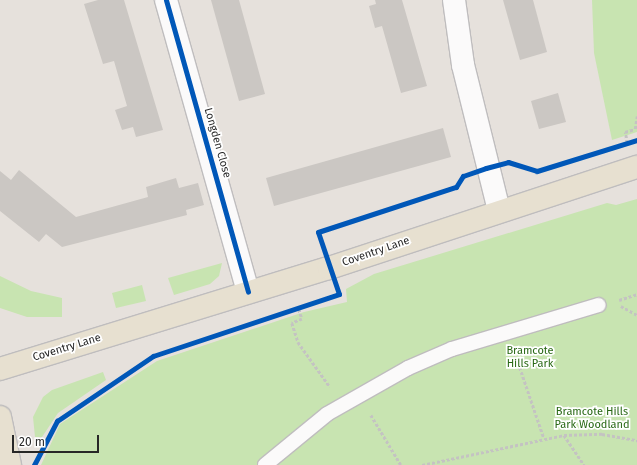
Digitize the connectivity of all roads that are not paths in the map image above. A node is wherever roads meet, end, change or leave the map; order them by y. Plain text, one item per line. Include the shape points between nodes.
1 (166, 0) edge
2 (454, 0) edge
3 (637, 167) edge
4 (499, 211) junction
5 (248, 292) junction
6 (599, 305) dead end
7 (0, 369) edge
8 (0, 417) edge
9 (10, 465) edge
10 (265, 465) edge

1 - 5 street, Longden Close
2 - 4 street via 466,79
3 - 4 main road, Coventry Lane
4 - 5 main road, Coventry Lane
5 - 7 main road, Coventry Lane
6 - 10 lane via 506,332 427,360 350,400 289,442
8 - 9 main road

